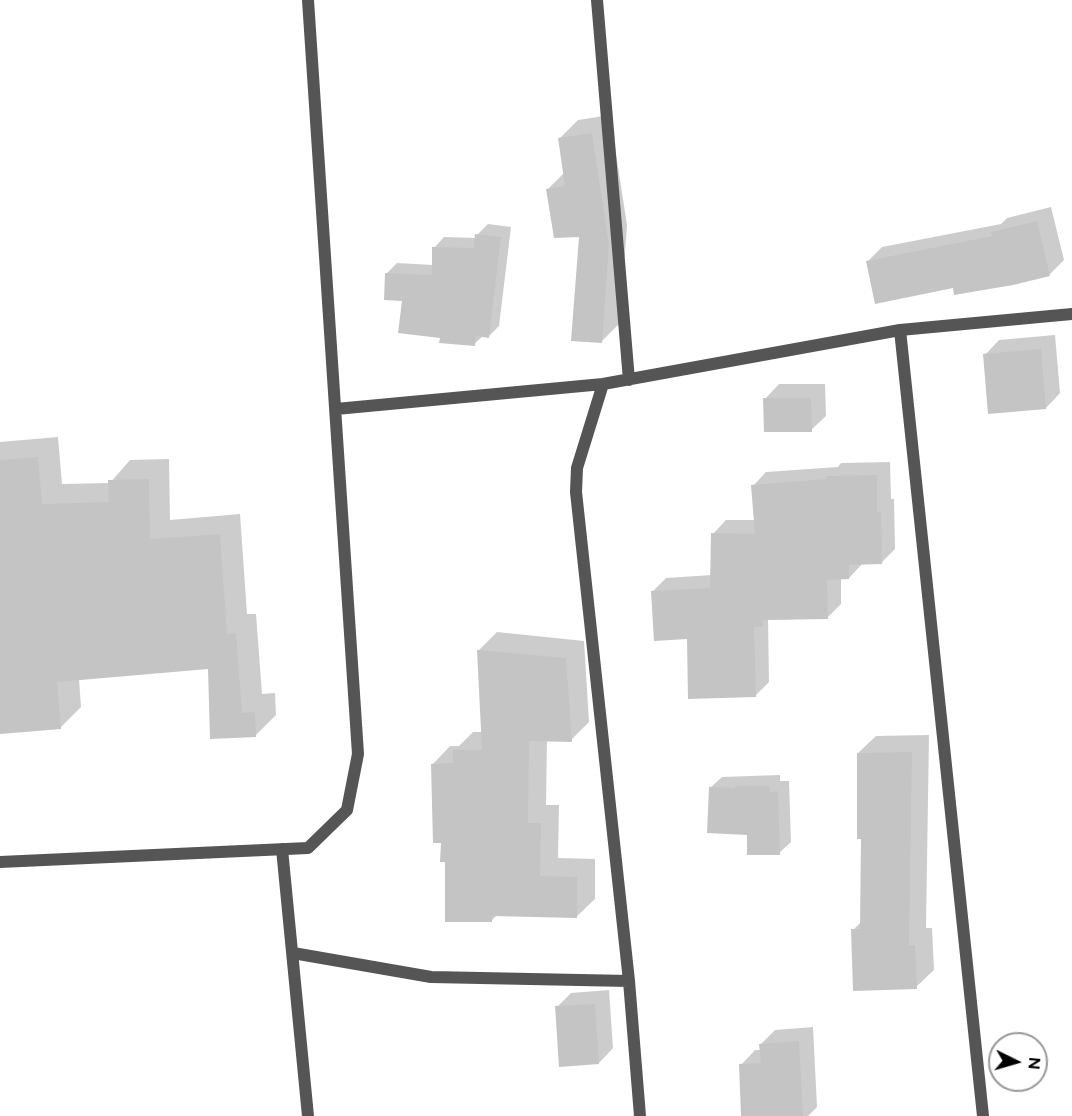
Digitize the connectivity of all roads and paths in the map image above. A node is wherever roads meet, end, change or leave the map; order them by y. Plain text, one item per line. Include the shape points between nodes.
1 (308, 0) edge
2 (597, 0) edge
3 (1072, 314) edge
4 (900, 330) junction
5 (629, 380) junction
6 (603, 384) junction
7 (336, 409) junction
8 (282, 849) junction
9 (0, 862) edge
10 (293, 953) junction
11 (629, 981) junction
12 (308, 1116) edge
13 (640, 1116) edge
14 (983, 1116) edge

1 - 7 street
2 - 5 street
3 - 4 street
4 - 5 street
4 - 14 street
5 - 6 street
6 - 7 street
6 - 11 street via 577,468 576,492
7 - 8 street via 358,754 347,810 308,848
8 - 9 street
8 - 10 street
10 - 11 street via 430,977
10 - 12 street
11 - 13 street

